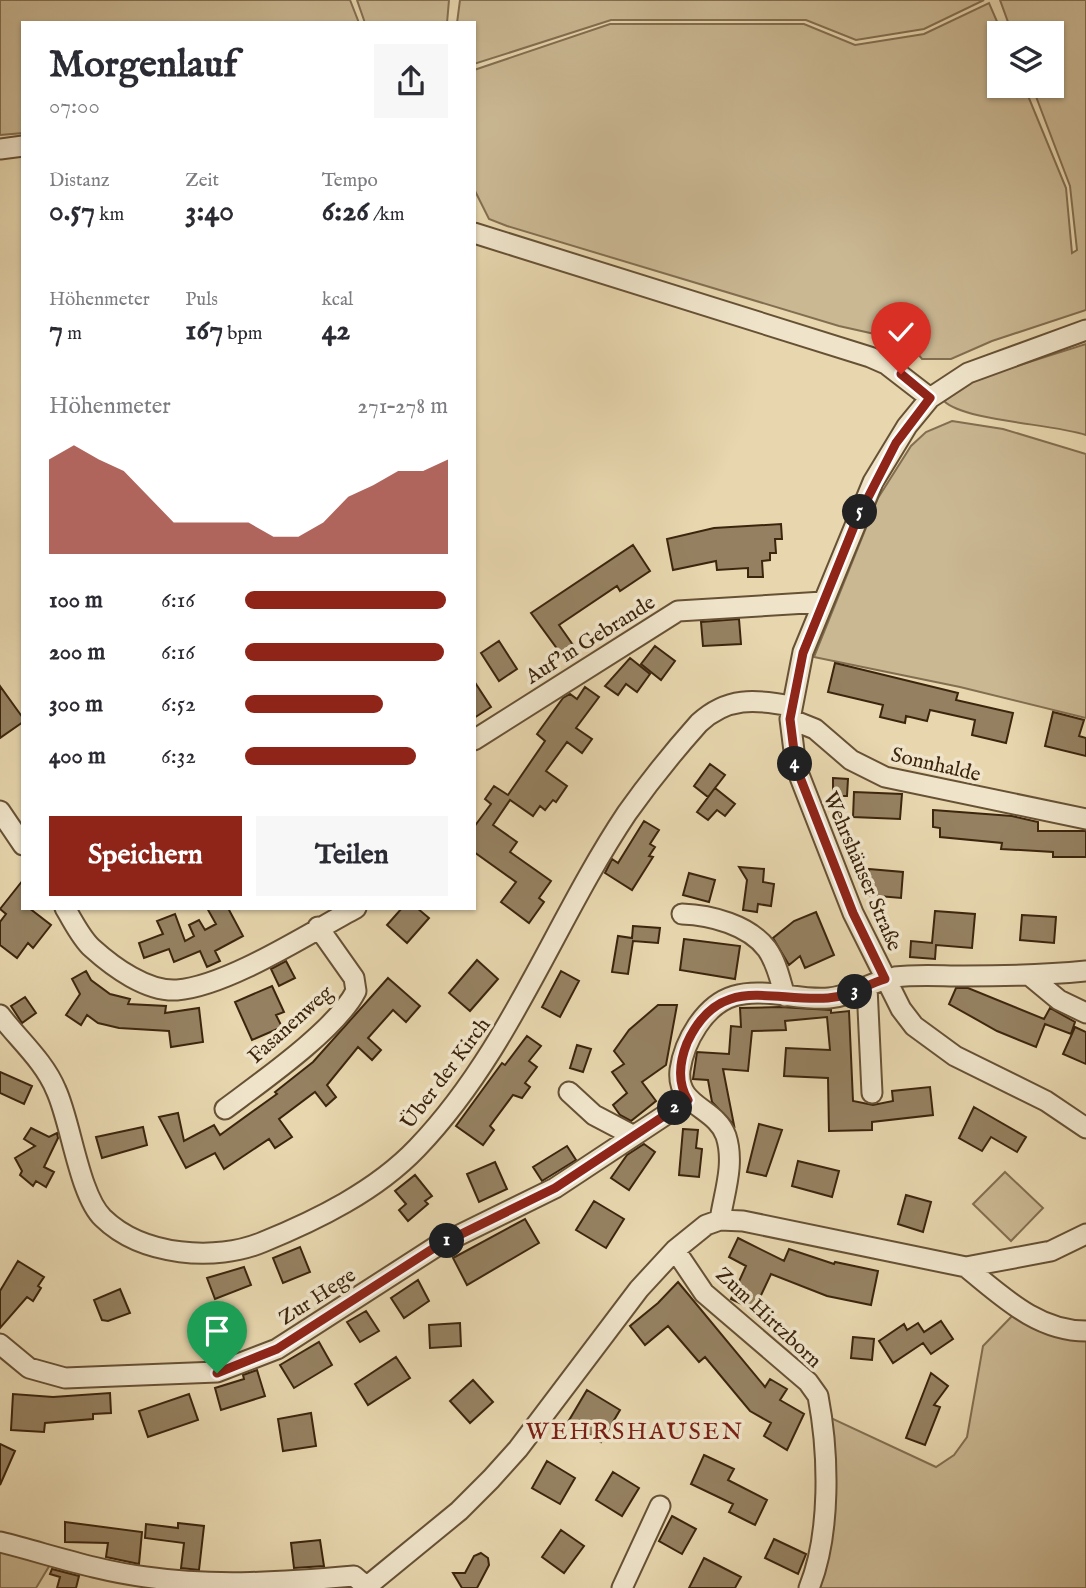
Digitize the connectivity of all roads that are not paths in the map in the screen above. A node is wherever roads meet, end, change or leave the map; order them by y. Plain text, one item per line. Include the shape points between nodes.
1 (21, 146) edge
2 (0, 149) edge
3 (476, 234) edge
4 (1086, 330) edge
5 (930, 398) junction
6 (823, 602) junction
7 (791, 712) junction
8 (476, 739) edge
9 (0, 811) edge
10 (1086, 819) edge
11 (21, 842) edge
12 (66, 910) edge
13 (352, 910) edge
14 (682, 914) dead end
15 (318, 927) junction
16 (1086, 971) edge
17 (1030, 976) junction
18 (876, 983) junction
19 (785, 996) junction
20 (1086, 1013) edge
21 (0, 1015) edge
22 (569, 1092) dead end
23 (872, 1093) dead end
24 (688, 1100) junction
25 (1046, 1101) junction
26 (225, 1109) dead end
27 (1086, 1118) edge
28 (1086, 1128) edge
29 (632, 1135) junction
30 (720, 1220) junction
31 (1086, 1234) edge
32 (675, 1250) junction
33 (966, 1267) junction
34 (1086, 1331) edge
35 (0, 1344) edge
36 (660, 1506) dead end
37 (0, 1542) edge
38 (367, 1587) edge
39 (622, 1588) edge
40 (809, 1588) edge

1 - 2 street
3 - 5 street via 870,356
4 - 5 street, Wehrshäuser Straße via 968,373
5 - 6 street, Wehrshäuser Straße via 907,425 873,482
6 - 7 street, Wehrshäuser Straße via 803,653
6 - 8 street, Auf'm Gebrande via 678,611
7 - 10 street, Sonnhalde via 851,760 885,777
7 - 18 street, Wehrshäuser Straße via 796,767
7 - 21 street, Über der Kirch via 733,702 699,723 627,813 508,1026 424,1140 342,1204 251,1247 227,1254 195,1255 148,1243 103,1218 91,1200 56,1088
9 - 11 street
12 - 15 street via 91,947 116,966 135,979 174,990 245,967
13 - 15 street
14 - 19 street via 716,918 754,936 774,961
15 - 26 street, Fasanenweg via 354,978 356,991 303,1048
16 - 17 street
17 - 18 street
17 - 20 street via 1045,992
18 - 19 street via 828,998
18 - 23 street
18 - 25 street, Wehrshäuser Straße via 914,1026 955,1056
19 - 24 street via 733,996 702,1019 686,1046 680,1072 680,1087
22 - 29 street via 594,1115
24 - 29 street, Zur Hege
24 - 30 street via 719,1125 727,1140 727,1189
25 - 27 street, Wehrshäuser Straße
25 - 28 street, Wehrshäuser Straße
29 - 35 street, Zur Hege via 543,1195 437,1246 277,1349 217,1373 65,1378 29,1368
30 - 32 street via 699,1229
30 - 33 street via 773,1226
31 - 33 street via 1051,1251
32 - 38 street via 639,1289 491,1479
32 - 40 street, Zum Hirtzborn via 704,1293 818,1396 827,1511 818,1567
33 - 34 street via 1032,1318
36 - 39 street
37 - 38 street via 143,1577 196,1583 354,1576

